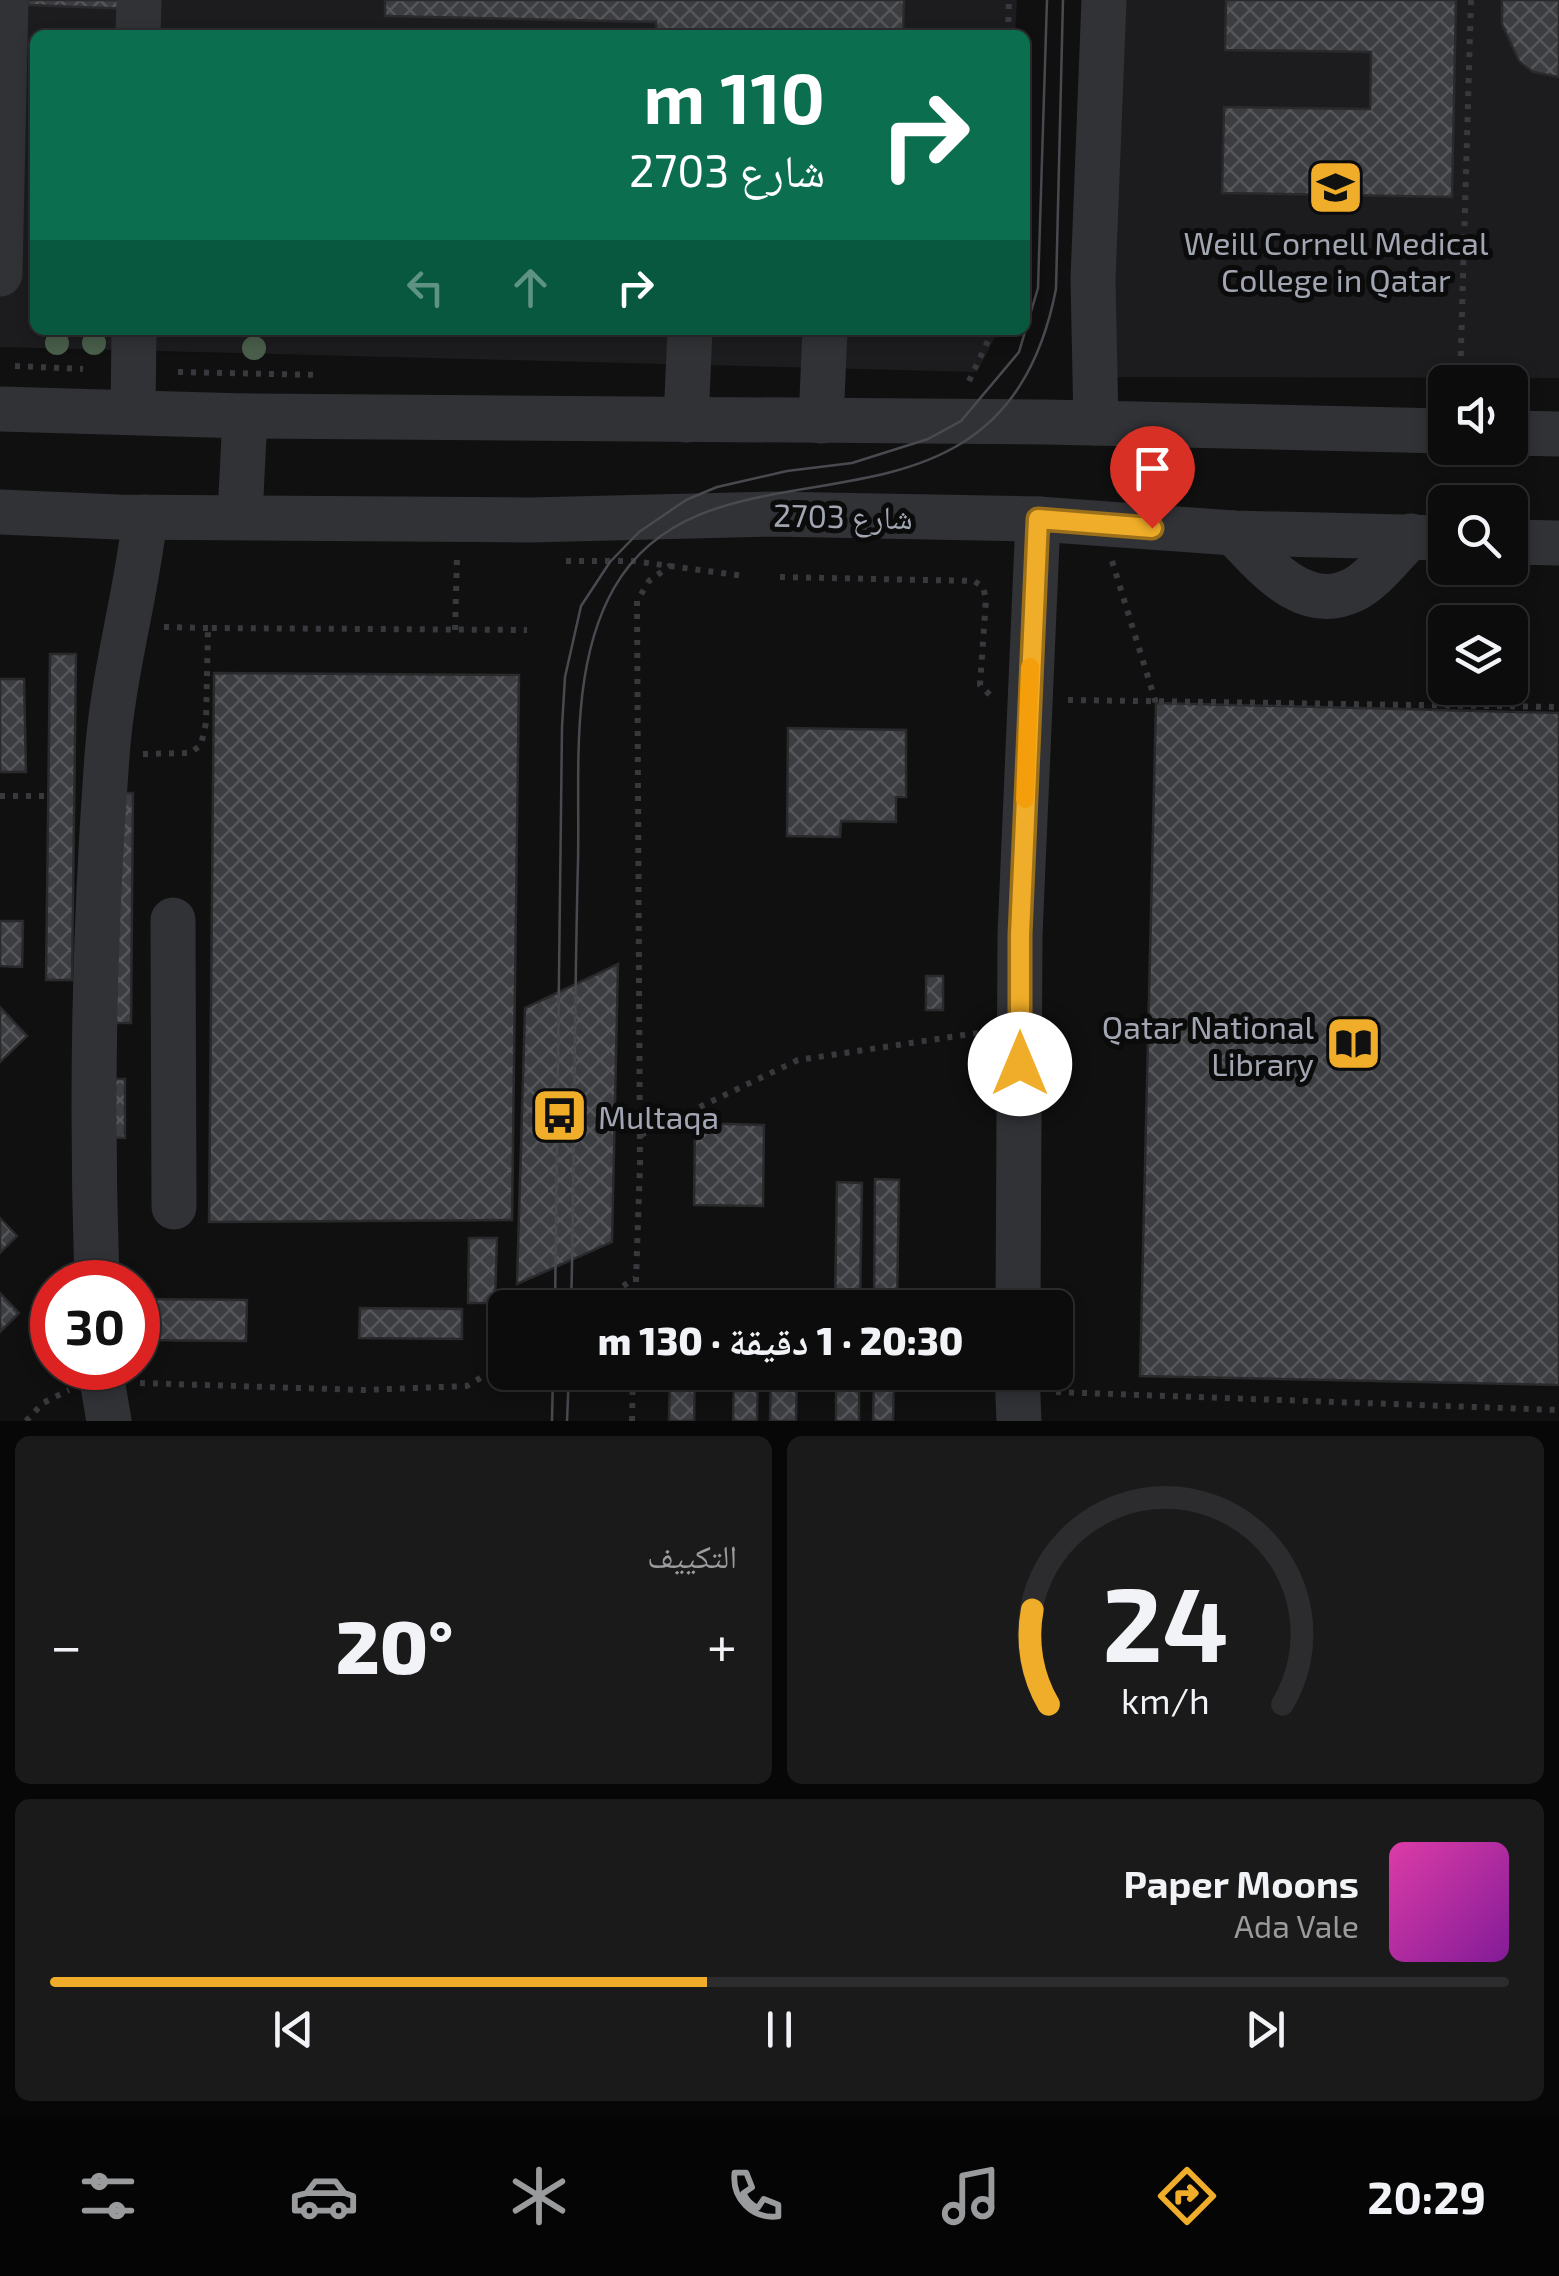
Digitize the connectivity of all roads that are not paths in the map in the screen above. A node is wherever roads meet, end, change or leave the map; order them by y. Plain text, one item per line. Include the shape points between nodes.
1 (6, 0) edge
2 (139, 0) edge
3 (1104, 0) edge
4 (138, 30) edge
5 (0, 274) edge
6 (134, 335) edge
7 (690, 335) edge
8 (825, 335) edge
9 (0, 409) edge
10 (133, 410) junction
11 (245, 416) junction
12 (686, 420) junction
13 (820, 421) junction
14 (1096, 423) junction
15 (1428, 432) edge
16 (1528, 433) edge
17 (1559, 434) edge
18 (0, 512) edge
19 (240, 516) junction
20 (132, 517) junction
21 (1038, 519) junction
22 (1234, 533) junction
23 (1428, 538) edge
24 (1528, 542) edge
25 (1559, 543) edge
26 (173, 920) dead end
27 (171, 1045) junction
28 (97, 1050) junction
29 (174, 1207) dead end
30 (97, 1260) edge
31 (1018, 1290) edge

1 - 5 street
2 - 4 street
3 - 14 street via 1093,279
6 - 10 street
7 - 12 street
8 - 13 street
9 - 10 street
10 - 11 street
11 - 12 street
11 - 19 street
12 - 13 street
13 - 14 street
14 - 15 street
16 - 17 street
18 - 20 street, شارع 2703
19 - 20 street, شارع 2703
19 - 21 street, شارع 2703
20 - 28 street via 116,592 125,616 106,756
21 - 22 street, شارع 2703
21 - 31 street
22 - 23 street, شارع 2703
22 - 23 street via 1287,585 1324,596 1354,590
24 - 25 street
26 - 27 street
27 - 28 street
27 - 29 street
28 - 30 street

